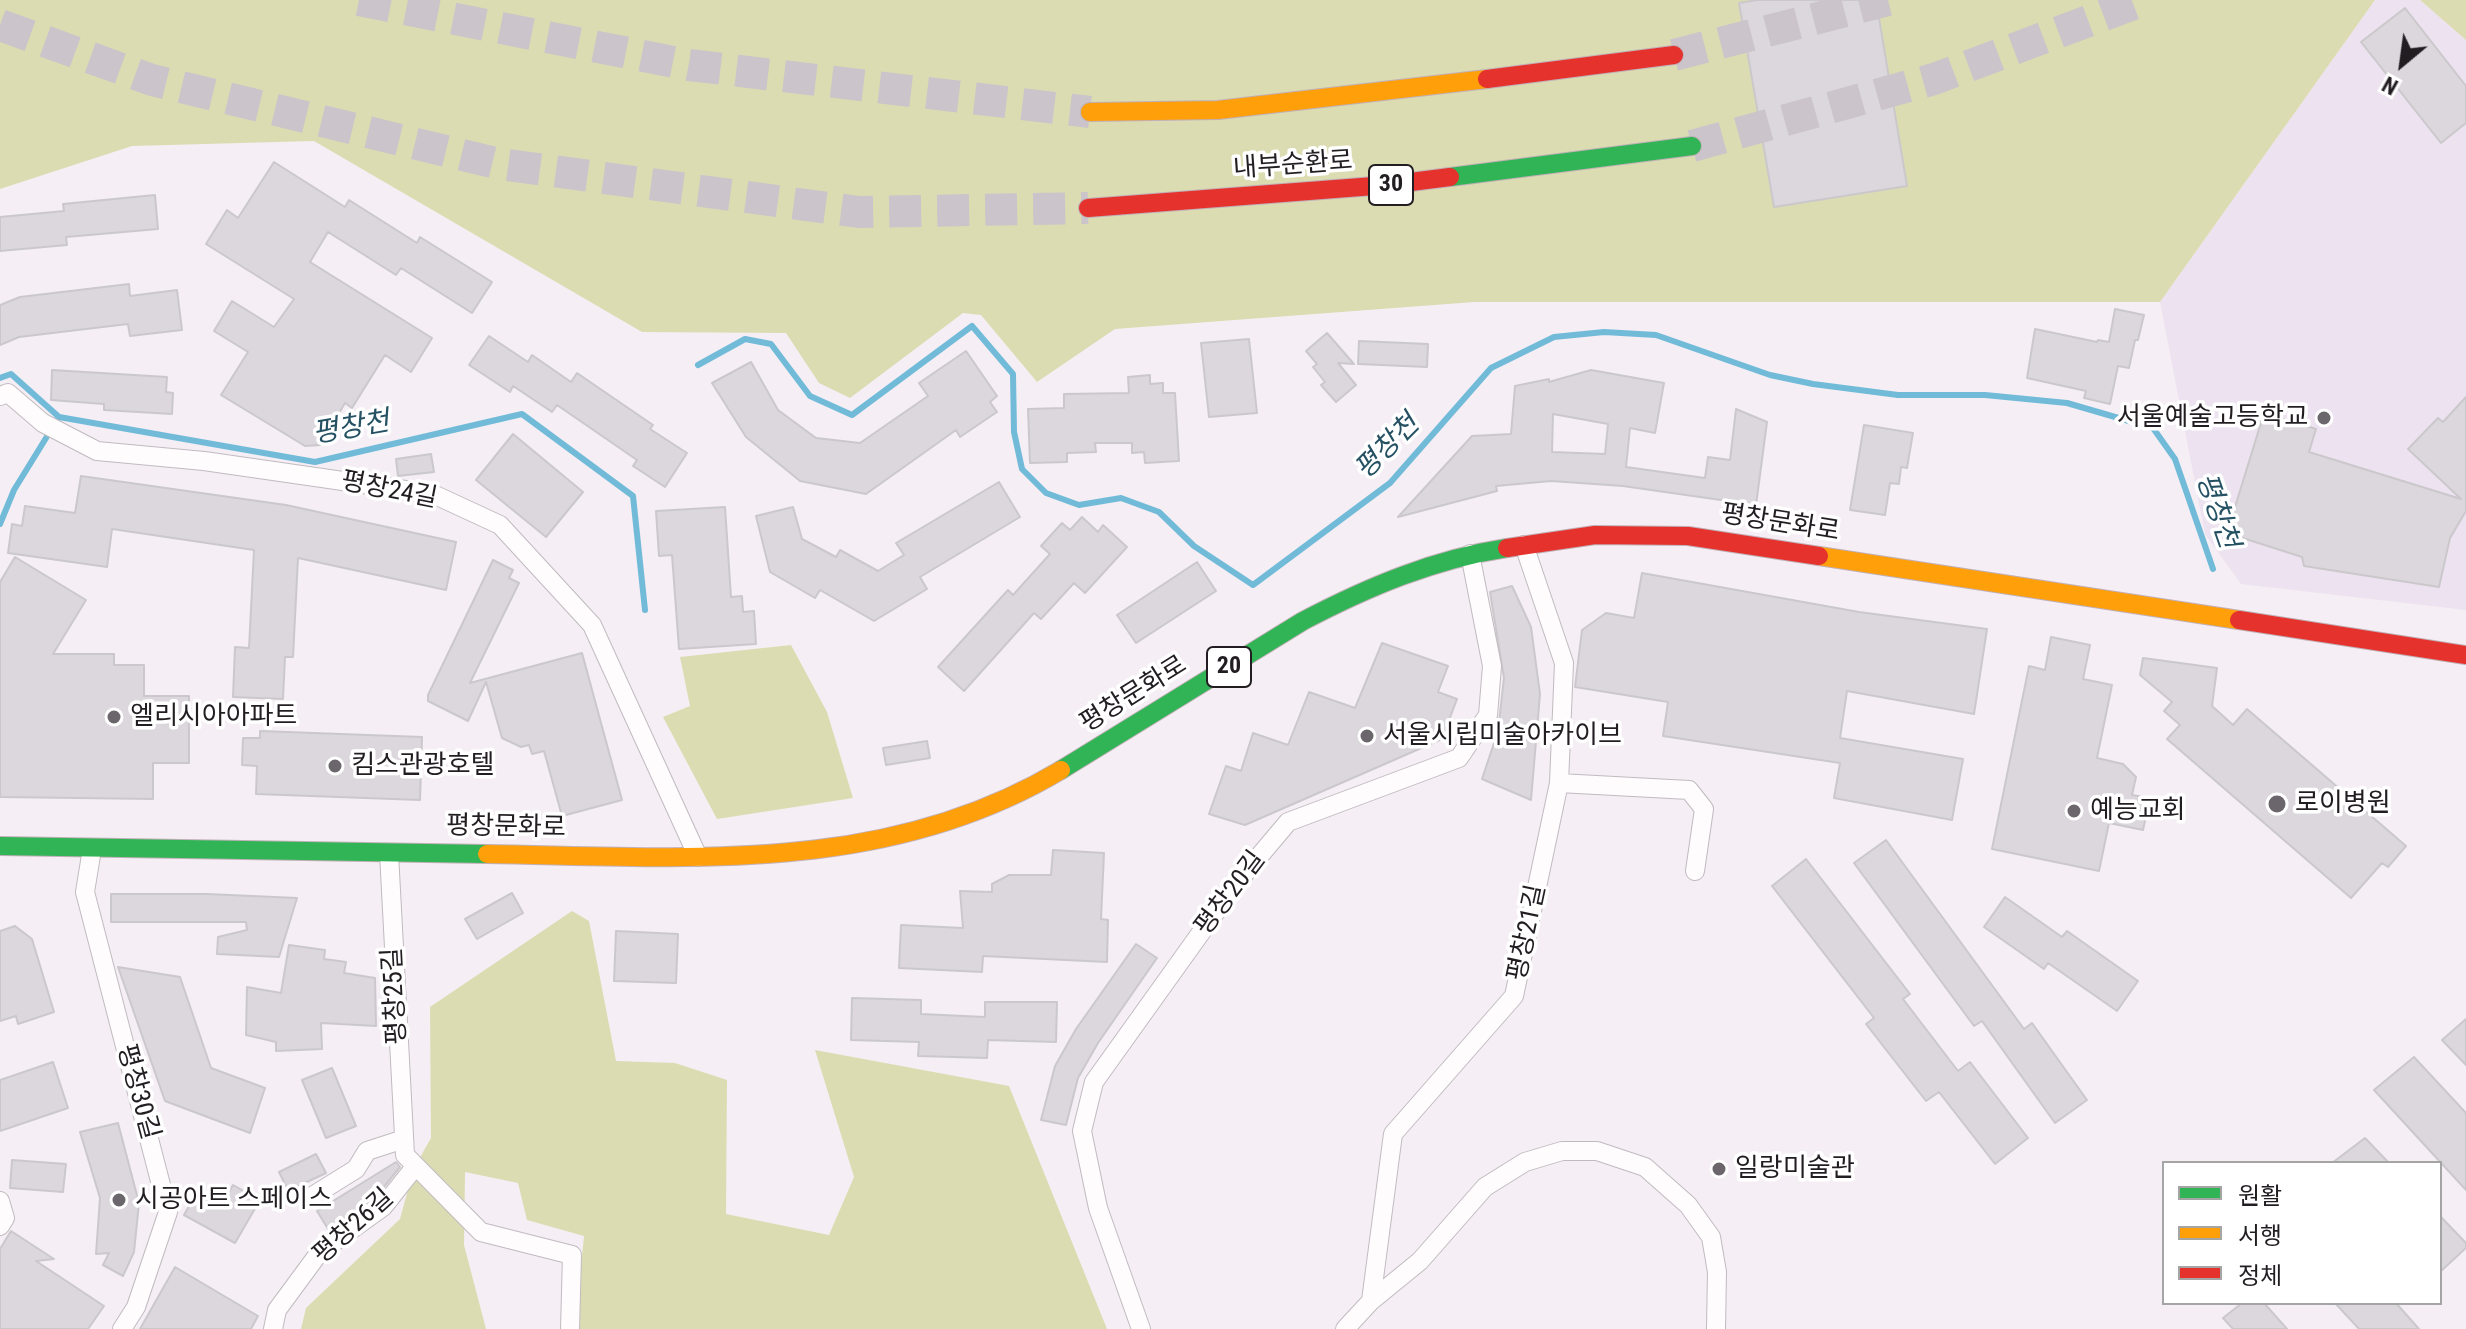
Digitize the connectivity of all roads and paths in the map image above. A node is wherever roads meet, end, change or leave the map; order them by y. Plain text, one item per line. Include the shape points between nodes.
1 (1674, 55) tunnel mouth
2 (1090, 112) tunnel mouth
3 (1692, 146) tunnel mouth
4 (1088, 208) tunnel mouth
5 (0, 396) edge
6 (1524, 545) junction
7 (1470, 554) junction
8 (2466, 655) edge
9 (1559, 783) junction
10 (0, 846) edge
11 (92, 849) junction
12 (389, 853) junction
13 (698, 857) junction
14 (1695, 871) dead end
15 (404, 1139) junction
16 (414, 1168) junction
17 (311, 1197) dead end
18 (1371, 1301) junction
19 (122, 1329) edge
20 (273, 1329) edge
21 (570, 1329) edge
22 (1141, 1329) edge
23 (1345, 1329) edge
24 (1716, 1329) edge

1 - 2 main road via 1218,110
3 - 4 main road, 내부순환로 / 30 via 1387,185
5 - 13 street, 평창24길 via 8,393 43,423 97,451 433,494 500,525 592,625
6 - 7 main road, 평창문화로 / 20
6 - 8 main road, 평창문화로 / 20 via 1595,535 1688,536
6 - 9 street, 평창21길 via 1564,663
7 - 13 main road, 평창문화로 / 20 via 1420,568 1337,603 1066,767 982,811 831,851
7 - 22 street, 평창20길 via 1492,666 1488,715 1459,758 1288,822 1235,885 1094,1082 1082,1131 1098,1208
9 - 14 street via 1689,790 1704,809
9 - 18 street, 평창21길 via 1514,996 1393,1134
10 - 11 main road, 평창문화로 / 20
11 - 12 main road, 평창문화로 / 20
11 - 19 street, 평창30길 via 85,892 168,1212 136,1307
12 - 13 main road, 평창문화로 / 20
12 - 15 street, 평창25길
15 - 16 street, 평창25길 via 405,1155
15 - 17 street via 367,1151 356,1169
16 - 20 street, 평창26길 via 383,1207 319,1253 277,1310
16 - 21 street, 평창25길 via 481,1232 572,1255
18 - 23 street
18 - 24 street via 1420,1261 1485,1187 1525,1162 1562,1151 1597,1151 1645,1167 1688,1205 1711,1237 1717,1272

